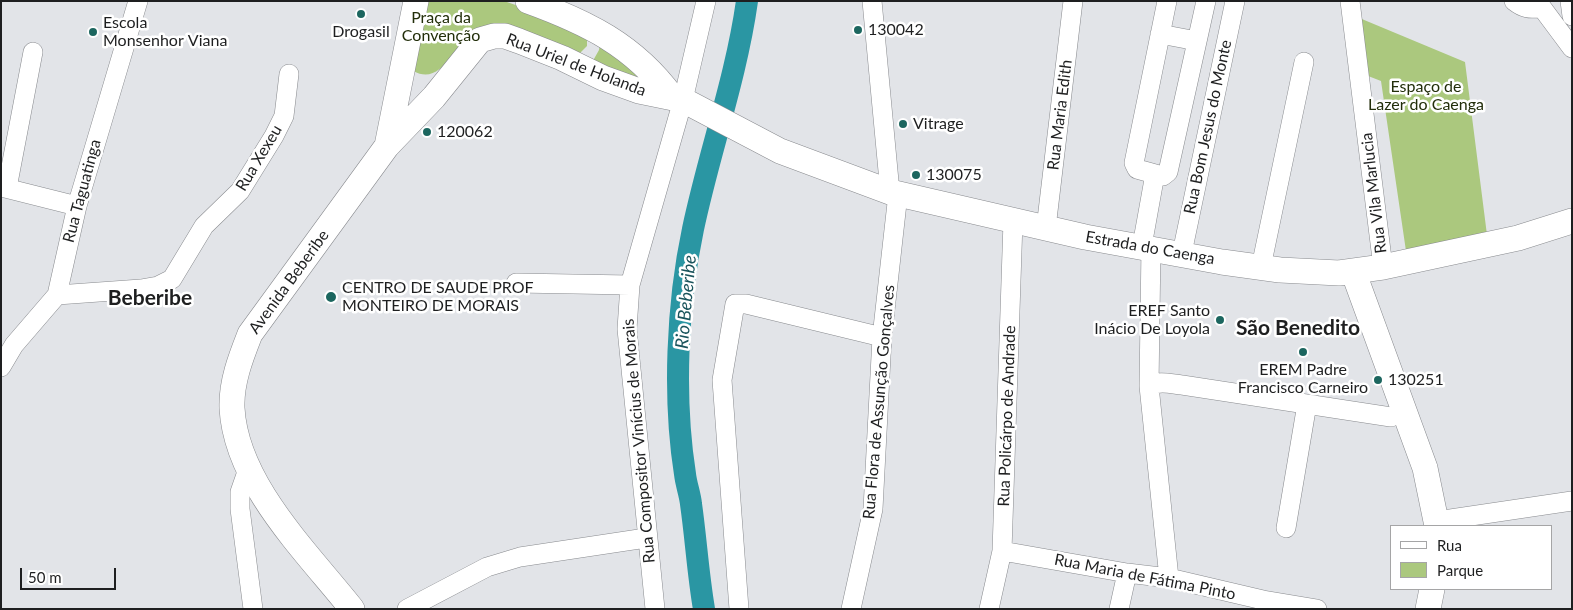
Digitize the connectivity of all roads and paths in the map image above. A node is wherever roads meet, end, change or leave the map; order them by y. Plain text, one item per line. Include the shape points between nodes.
1 (138, 1) edge
2 (416, 1) edge
3 (528, 1) edge
4 (706, 1) edge
5 (872, 1) edge
6 (1073, 1) edge
7 (1167, 1) edge
8 (1206, 1) edge
9 (1235, 1) edge
10 (1350, 1) edge
11 (1514, 1) edge
12 (1570, 1) edge
13 (1539, 4) edge
14 (1572, 16) edge
15 (1160, 34) junction
16 (480, 40) joint
17 (1197, 41) junction
18 (619, 43) junction
19 (1572, 48) edge
20 (33, 52) dead end
21 (1304, 62) dead end
22 (289, 74) dead end
23 (400, 74) junction
24 (603, 78) junction
25 (434, 97) junction
26 (685, 103) junction
27 (388, 146) junction
28 (1155, 174) junction
29 (4, 187) edge
30 (894, 193) junction
31 (77, 206) junction
32 (1013, 221) junction
33 (1572, 222) edge
34 (1046, 228) junction
35 (1147, 246) junction
36 (1182, 253) junction
37 (1383, 266) junction
38 (1261, 267) junction
39 (1346, 272) junction
40 (516, 283) dead end
41 (630, 286) junction
42 (57, 295) junction
43 (882, 337) junction
44 (1, 367) edge
45 (1149, 386) junction
46 (1307, 404) junction
47 (1391, 417) junction
48 (248, 469) junction
49 (1570, 506) edge
50 (1432, 524) edge
51 (1286, 528) dead end
52 (646, 538) junction
53 (1002, 550) junction
54 (1126, 573) junction
55 (1169, 578) junction
56 (1418, 590) edge
57 (1432, 590) edge
58 (1262, 604) edge
59 (253, 609) edge
60 (352, 609) edge
61 (407, 609) edge
62 (655, 609) edge
63 (739, 609) edge
64 (851, 609) edge
65 (989, 609) edge
66 (1119, 609) edge
67 (1317, 609) edge
68 (1415, 609) edge
69 (1428, 609) edge

1 - 31 street, Rua Taguatinga
2 - 23 main road, Avenida Beberibe
3 - 18 main road, Rua Uriel de Holanda via 561,13
4 - 26 street, Rua Compositor Vinícius de Morais
5 - 30 street, Rua Flora de Assunção Gonçalves
6 - 34 street, Rua Maria Edith
7 - 15 street
8 - 17 street
9 - 36 street, Rua Bom Jesus do Monte
10 - 37 street, Rua Vila Marlucia
11 - 13 street via 1532,9
12 - 14 street
13 - 19 street
15 - 17 street
15 - 28 street via 1134,163 1137,169
16 - 24 main road, Rua Uriel de Holanda via 506,36
16 - 25 main road, Avenida Beberibe
17 - 28 street via 1168,172 1163,176
18 - 24 main road via 625,62 622,70
18 - 26 main road, Rua Uriel de Holanda
20 - 29 street
21 - 38 street
22 - 42 street, Rua Xexeu via 284,116 274,136 240,192 204,226 172,279 142,289
23 - 25 main road via 411,96 418,100
23 - 27 main road, Avenida Beberibe
24 - 26 main road, Rua Uriel de Holanda
25 - 27 main road, Avenida Beberibe
26 - 30 main road, Estrada do Caenga via 780,151
26 - 41 street, Rua Compositor Vinícius de Morais
27 - 48 main road, Avenida Beberibe via 250,334 239,361 232,407
28 - 35 street
29 - 31 street
30 - 32 main road, Estrada do Caenga
30 - 43 street, Rua Flora de Assunção Gonçalves
31 - 42 street, Rua Taguatinga
32 - 34 main road, Estrada do Caenga
32 - 53 street, Rua Policárpo de Andrade
33 - 37 main road, Estrada do Caenga via 1518,238
34 - 35 main road, Estrada do Caenga
35 - 36 main road, Estrada do Caenga
35 - 45 street
36 - 38 main road, Estrada do Caenga
37 - 39 main road, Estrada do Caenga
38 - 39 main road, Estrada do Caenga
39 - 47 main road
39 - 50 main road via 1425,468
40 - 41 street
41 - 52 street, Rua Compositor Vinícius de Morais via 627,330
42 - 44 street, Rua Taguatinga via 14,345
43 - 63 street via 746,304 738,303 734,307 722,380
43 - 64 street, Rua Flora de Assunção Gonçalves via 873,509
45 - 46 street via 1162,383 1182,385
45 - 55 street
46 - 47 street
46 - 51 street
47 - 50 main road via 1418,503
48 - 59 street via 240,492 240,509
48 - 60 main road, Avenida Beberibe via 278,515
49 - 50 street
52 - 61 street via 520,557 487,568
52 - 62 street, Rua Compositor Vinícius de Morais
53 - 54 street, Rua Maria de Fátima Pinto
53 - 65 street, Rua Policárpo de Andrade
54 - 55 street, Rua Maria de Fátima Pinto
54 - 66 street
55 - 58 street, Rua Maria de Fátima Pinto
56 - 68 main road
57 - 69 main road
58 - 67 street, Rua Maria de Fátima Pinto

